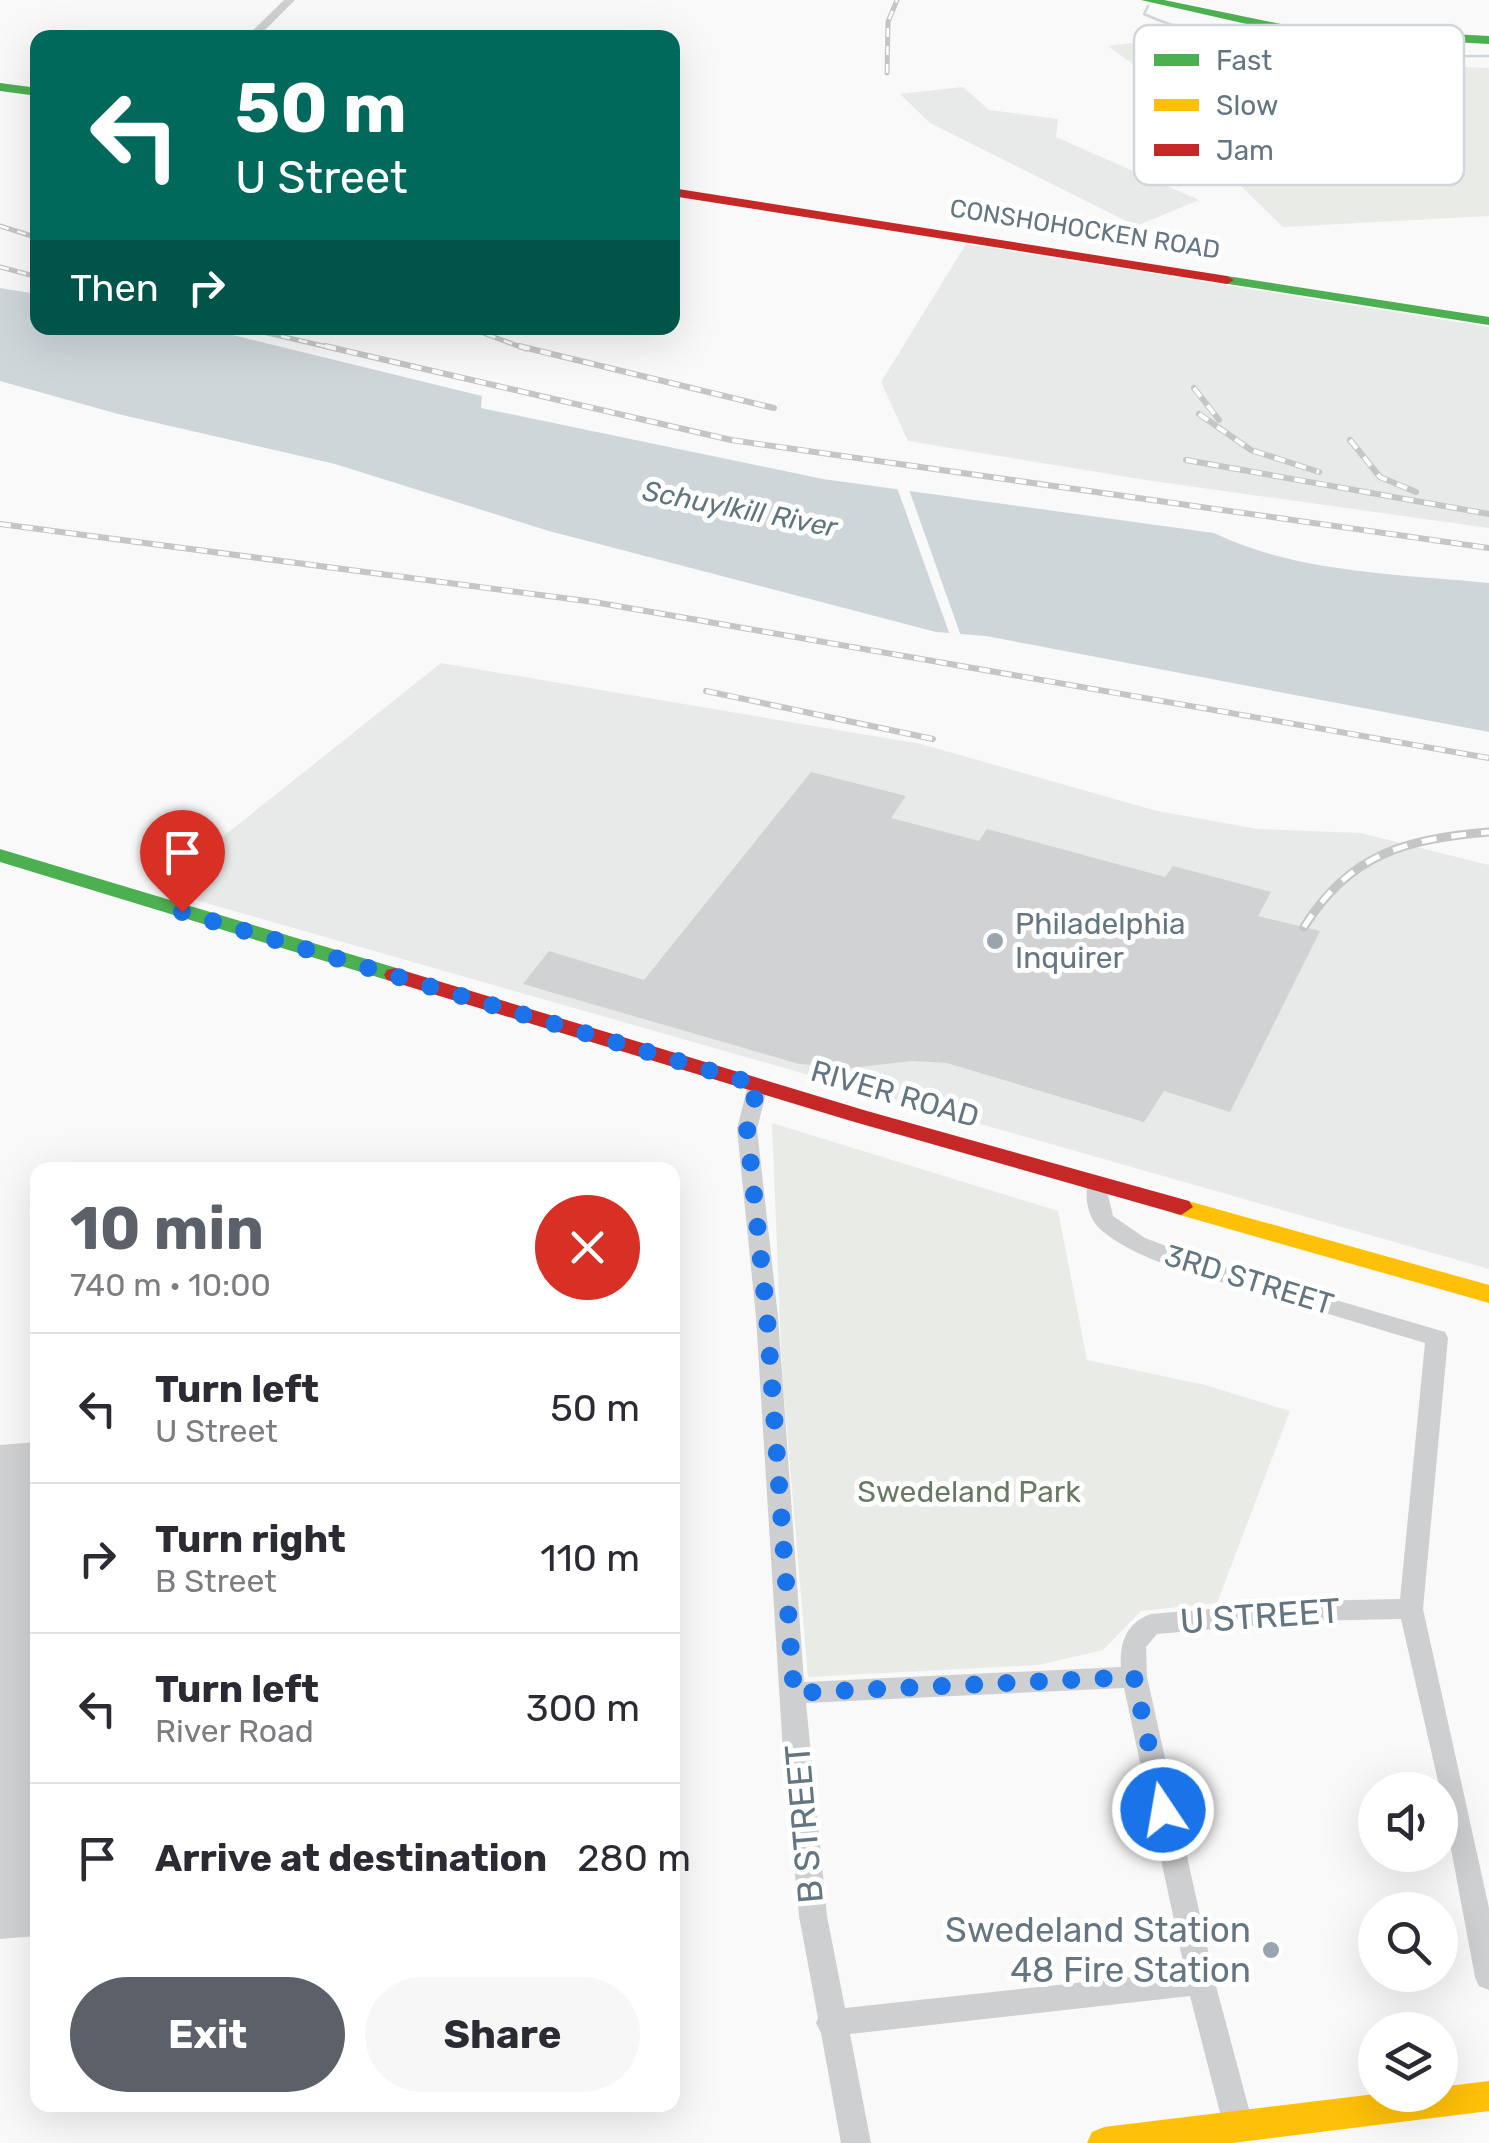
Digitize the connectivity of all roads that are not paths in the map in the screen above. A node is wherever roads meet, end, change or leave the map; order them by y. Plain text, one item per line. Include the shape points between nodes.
1 (290, 0) edge
2 (1147, 0) edge
3 (1267, 25) edge
4 (258, 30) edge
5 (1464, 39) edge
6 (1489, 40) edge
7 (0, 86) edge
8 (30, 91) edge
9 (680, 193) edge
10 (1489, 321) edge
11 (0, 855) edge
12 (758, 1085) junction
13 (1097, 1183) junction
14 (1489, 1294) edge
15 (1411, 1609) junction
16 (1134, 1677) junction
17 (794, 1693) junction
18 (1489, 1977) edge
19 (1202, 1982) junction
20 (830, 2023) junction
21 (1489, 2096) edge
22 (1239, 2128) junction
23 (1206, 2138) edge
24 (856, 2143) edge
25 (1104, 2143) edge

1 - 4 street
2 - 3 main road
5 - 6 main road
7 - 8 main road
9 - 10 main road, CONSHOHOCKEN ROAD
11 - 12 main road, RIVER ROAD
12 - 13 main road, RIVER ROAD
12 - 17 street, B STREET via 747,1128
13 - 14 main road, RIVER ROAD
13 - 15 street, 3RD STREET via 1100,1214 1137,1244 1437,1338
15 - 16 street, U STREET via 1151,1624 1131,1645
15 - 18 street
16 - 17 street
16 - 19 street
17 - 20 street, B STREET via 812,1916
19 - 20 street
19 - 22 street
20 - 24 street, B STREET
21 - 22 main road
22 - 23 main road
23 - 25 main road

